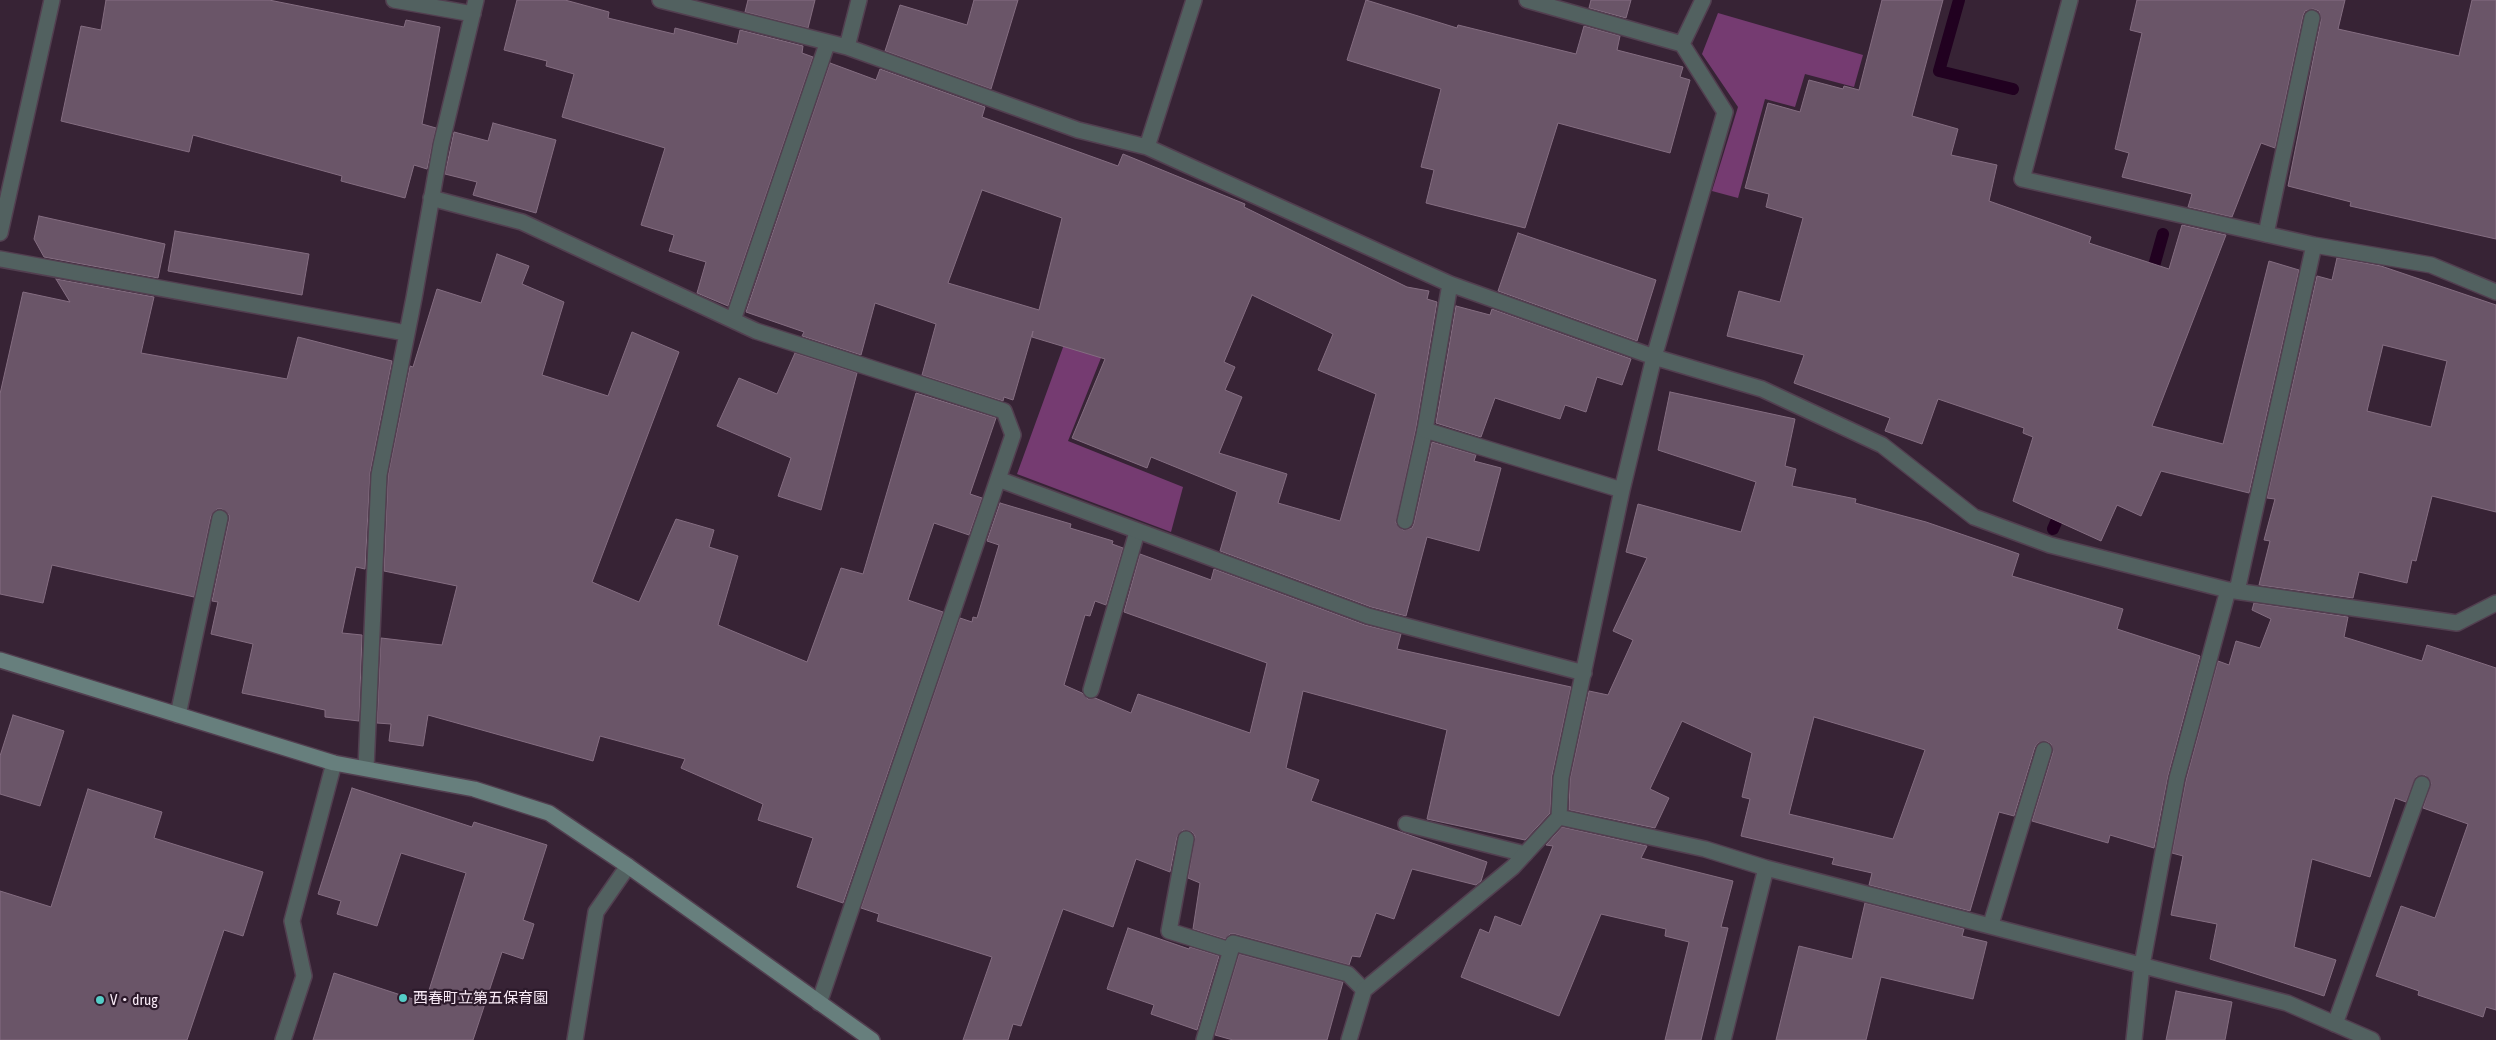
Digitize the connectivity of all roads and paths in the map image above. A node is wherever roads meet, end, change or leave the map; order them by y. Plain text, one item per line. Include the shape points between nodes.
1 (52, 0) edge
2 (394, 0) edge
3 (660, 0) edge
4 (860, 0) edge
5 (1194, 0) edge
6 (1527, 0) edge
7 (1703, 0) edge
8 (2070, 0) edge
9 (474, 7) edge
10 (2312, 18) dead end
11 (827, 44) junction
12 (1682, 44) junction
13 (847, 48) junction
14 (1147, 147) junction
15 (431, 198) junction
16 (0, 233) edge
17 (2266, 234) junction
18 (2314, 245) junction
19 (0, 259) edge
20 (1450, 284) junction
21 (2496, 292) edge
22 (733, 320) junction
23 (406, 333) junction
24 (1654, 357) junction
25 (1425, 430) junction
26 (998, 479) junction
27 (1622, 490) junction
28 (220, 518) dead end
29 (1405, 521) dead end
30 (1137, 532) junction
31 (2233, 591) junction
32 (2496, 603) edge
33 (0, 660) edge
34 (1584, 673) junction
35 (1091, 690) dead end
36 (178, 715) junction
37 (2044, 750) dead end
38 (334, 763) junction
39 (366, 768) junction
40 (2422, 784) dead end
41 (1559, 817) junction
42 (1406, 824) dead end
43 (1186, 839) dead end
44 (1525, 854) junction
45 (628, 866) junction
46 (1766, 868) junction
47 (1991, 924) junction
48 (1230, 950) junction
49 (2142, 965) junction
50 (1364, 990) junction
51 (819, 1003) junction
52 (2335, 1024) junction
53 (283, 1040) edge
54 (575, 1040) edge
55 (872, 1040) edge
56 (1204, 1040) edge
57 (1349, 1040) edge
58 (1723, 1040) edge
59 (2134, 1040) edge
60 (2372, 1040) edge

1 - 16 street
2 - 9 street
3 - 11 street
4 - 13 street
5 - 14 street
6 - 12 street
7 - 12 street
8 - 17 street via 2022,179
9 - 15 street
10 - 17 street
11 - 13 street
11 - 22 street
12 - 24 street via 1725,112
13 - 14 street via 1078,130
14 - 20 street
15 - 22 street via 522,222
15 - 23 street
17 - 18 street
18 - 21 street via 2431,265
18 - 31 street
19 - 23 street
20 - 24 street
20 - 25 street
22 - 26 street via 756,331 1004,411 1013,435
23 - 39 street via 378,475
24 - 27 street
24 - 31 street via 1762,389 1882,445 1974,517 2050,546
25 - 27 street
25 - 29 street
26 - 30 street
26 - 51 street
27 - 34 street
28 - 36 street
30 - 34 street via 1368,616
30 - 35 street
31 - 32 street via 2456,623
31 - 49 street via 2177,778
33 - 36 street
34 - 41 street via 1561,778
36 - 38 street
37 - 47 street
38 - 39 street
38 - 53 street via 292,921 304,976
39 - 45 street via 474,789 549,813
40 - 52 street
41 - 44 street
41 - 46 street via 1705,849
42 - 44 street
43 - 48 street via 1169,931
44 - 50 street
45 - 51 street
45 - 54 street via 596,912
46 - 47 street
46 - 58 street
47 - 49 street
48 - 50 street via 1233,943 1348,974
48 - 56 street
49 - 52 street via 2287,1003
49 - 59 street
50 - 57 street
51 - 55 street
52 - 60 street

